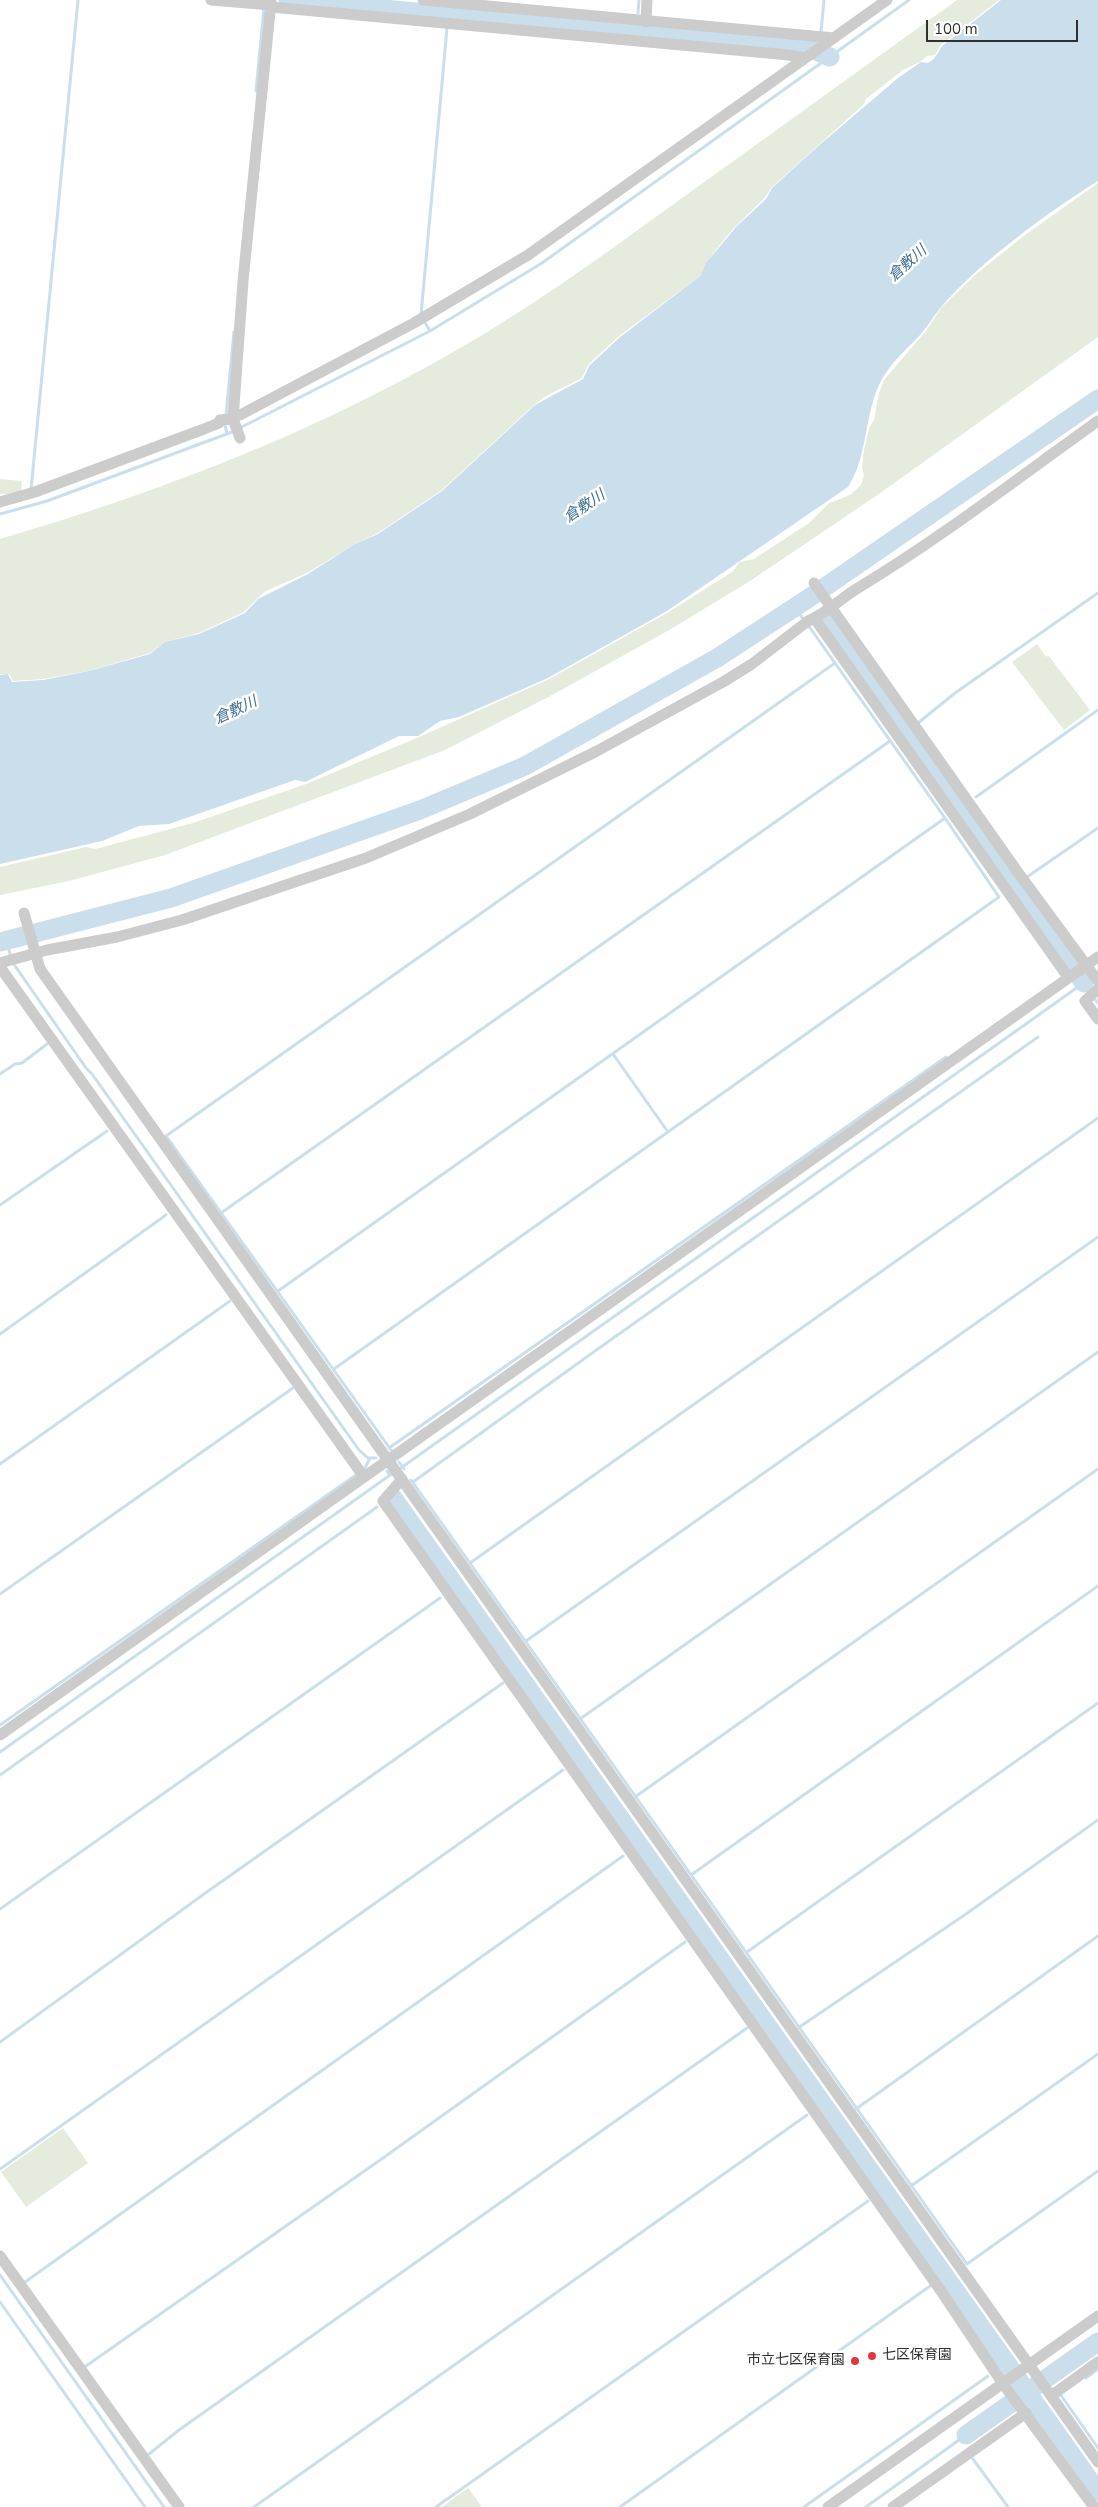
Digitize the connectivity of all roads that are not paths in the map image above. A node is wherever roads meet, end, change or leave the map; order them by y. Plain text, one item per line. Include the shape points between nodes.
1 (211, 0) edge
2 (423, 0) edge
3 (648, 0) edge
4 (887, 0) edge
5 (269, 4) edge
6 (456, 15) junction
7 (643, 30) junction
8 (834, 38) junction
9 (808, 56) junction
10 (1098, 421) edge
11 (233, 424) junction
12 (0, 502) edge
13 (814, 584) dead end
14 (828, 603) junction
15 (809, 621) junction
16 (26, 918) dead end
17 (34, 952) junction
18 (1098, 957) edge
19 (6, 962) edge
20 (1068, 977) junction
21 (1094, 977) edge
22 (1098, 1020) edge
23 (395, 1470) junction
24 (364, 1477) junction
25 (0, 1736) edge
26 (0, 2256) edge
27 (1098, 2316) edge
28 (1098, 2362) edge
29 (1029, 2368) junction
30 (1005, 2382) junction
31 (1049, 2392) junction
32 (1024, 2410) junction
33 (1098, 2462) edge
34 (179, 2507) edge
35 (828, 2507) edge
36 (893, 2507) edge
37 (1094, 2507) edge

1 - 5 street
2 - 6 street
3 - 7 street
4 - 8 street
5 - 6 street
5 - 11 street
6 - 7 street
6 - 7 street
7 - 8 street
7 - 9 street
8 - 9 street
9 - 11 street via 528,255 414,323 240,415
10 - 14 street via 931,539
11 - 12 street via 204,429
13 - 14 street
14 - 15 street
14 - 21 street
15 - 17 street via 723,682 597,751 470,814 366,858 246,899 116,938
15 - 20 street
16 - 17 street
17 - 19 street
17 - 23 street via 40,969
18 - 21 street
19 - 24 street
20 - 21 street
20 - 23 street
21 - 22 street via 1085,1001
23 - 24 street
23 - 29 street
23 - 30 street via 382,1502
24 - 25 street
26 - 34 street
27 - 29 street
28 - 31 street
29 - 30 street
29 - 31 street
30 - 32 street
30 - 35 street
31 - 33 street
32 - 36 street
32 - 37 street

